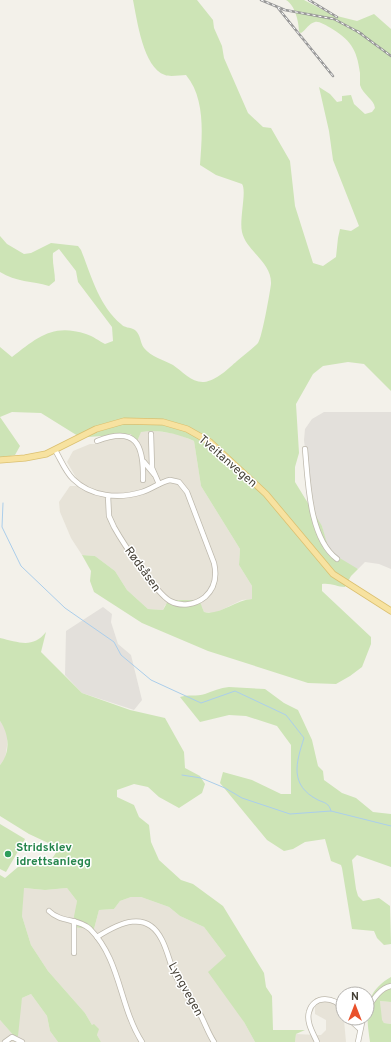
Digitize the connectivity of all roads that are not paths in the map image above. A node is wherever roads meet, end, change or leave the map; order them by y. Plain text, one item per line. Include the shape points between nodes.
1 (151, 434) dead end
2 (97, 441) dead end
3 (305, 449) dead end
4 (55, 450) junction
5 (0, 460) edge
6 (144, 462) junction
7 (155, 474) junction
8 (143, 480) dead end
9 (159, 484) junction
10 (108, 496) junction
11 (337, 559) dead end
12 (391, 611) edge
13 (49, 911) dead end
14 (74, 921) junction
15 (97, 937) junction
16 (74, 953) dead end
17 (390, 986) edge
18 (375, 999) edge
19 (335, 1001) edge
20 (357, 1026) edge
21 (361, 1026) edge
22 (360, 1029) junction
23 (5, 1042) edge
24 (22, 1042) edge
25 (142, 1042) edge
26 (214, 1042) edge
27 (316, 1042) edge
28 (358, 1042) edge

1 - 7 street via 151,455
2 - 6 street via 115,435 127,437 138,445
3 - 11 street via 311,508 326,549
4 - 5 main road, Tveitanvegen via 34,457
4 - 10 street, Rødsåsen via 74,480 94,492
4 - 12 main road, Tveitanvegen via 96,429 124,421 163,422 196,433 215,447 272,500 330,571 352,588
6 - 7 street
6 - 8 street
7 - 9 street
9 - 10 street, Rødsåsen via 135,493
9 - 10 street, Rødsåsen via 170,480 184,486 214,563 216,571 213,587 204,598 195,602 177,604 163,596 114,527 109,516
13 - 14 street via 60,919
14 - 15 street via 83,924
14 - 16 street
15 - 25 street via 110,959 132,1025
15 - 26 street, Lyngvegen via 114,926 130,921 140,922 154,929 162,940 175,975 200,1013
17 - 18 street
19 - 27 street via 328,999 313,1003 308,1013
20 - 22 street
21 - 22 street
22 - 28 street
23 - 24 street via 10,1037

